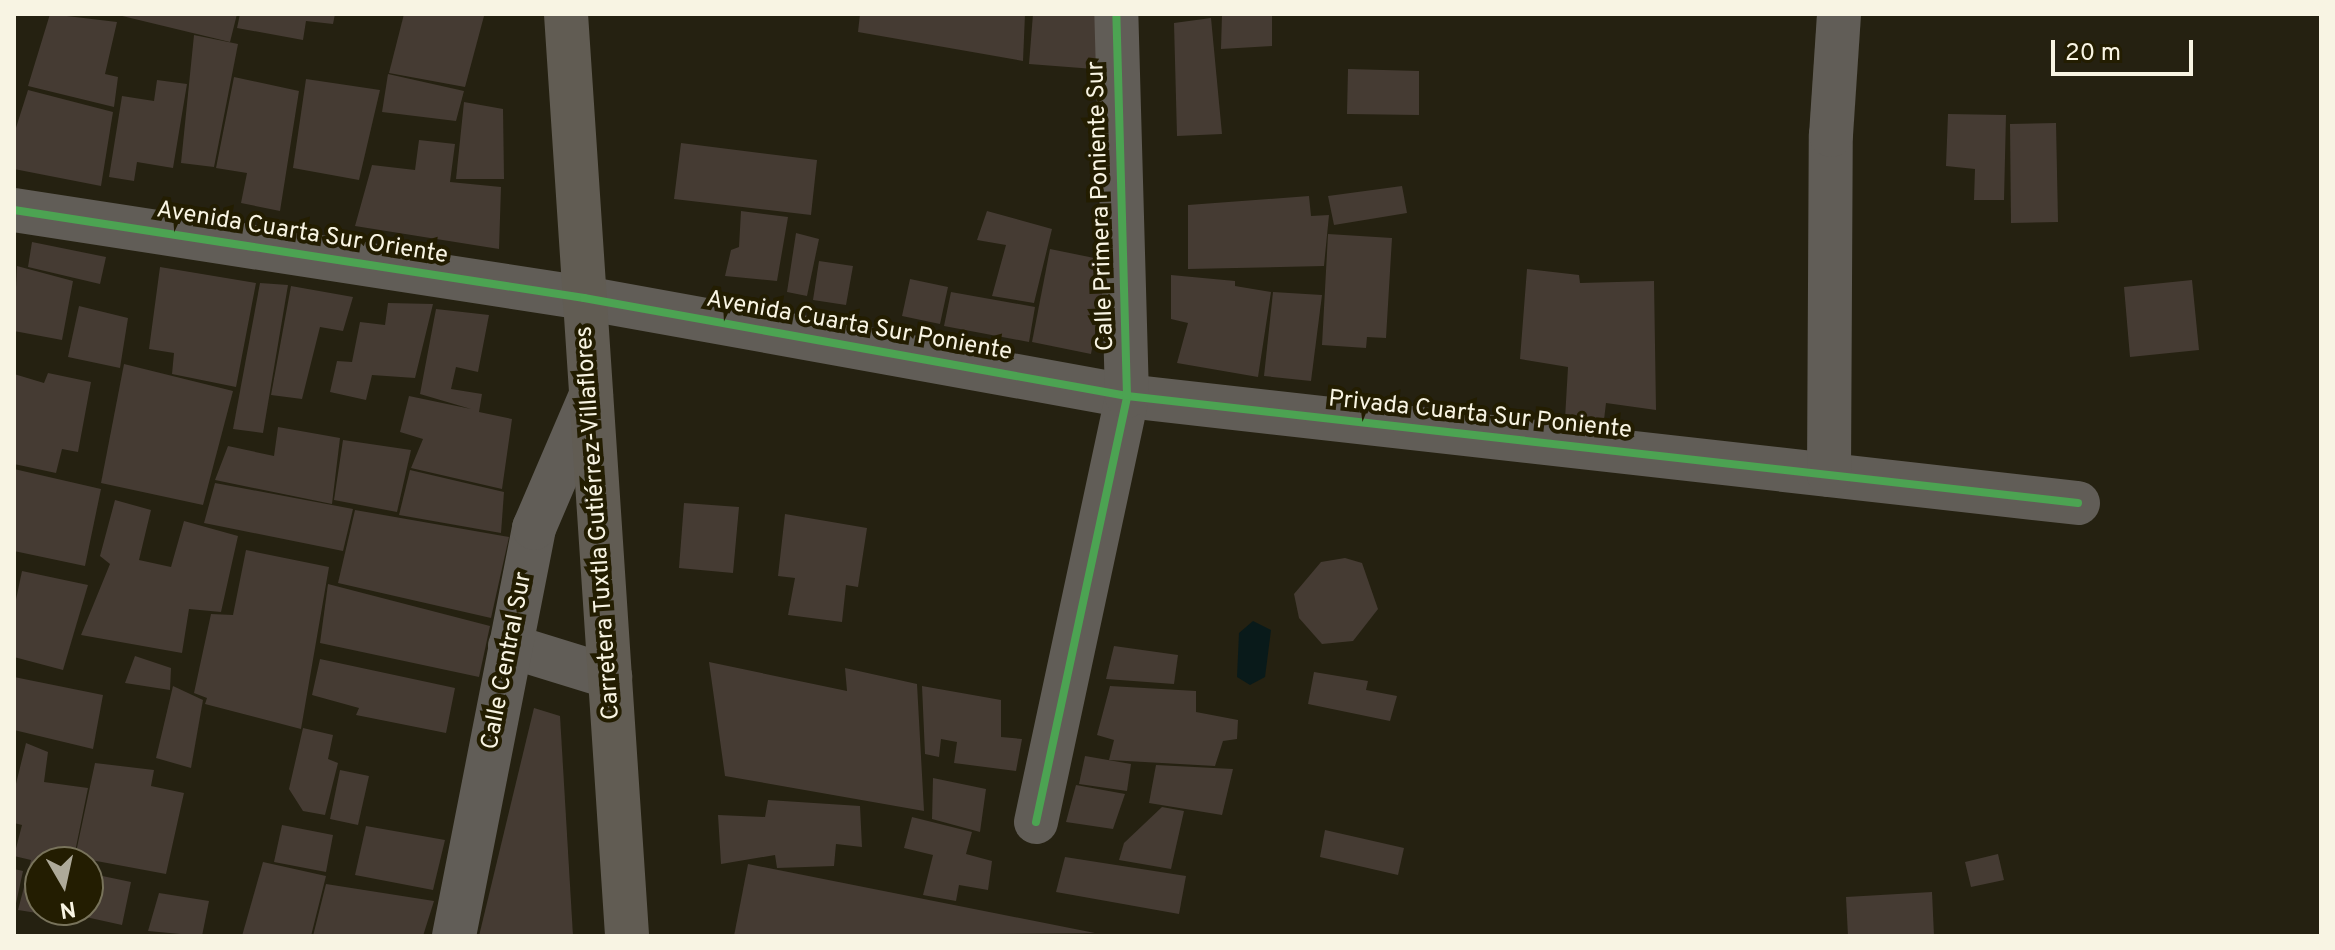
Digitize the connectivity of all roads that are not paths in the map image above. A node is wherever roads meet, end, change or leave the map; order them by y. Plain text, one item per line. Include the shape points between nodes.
1 (566, 14) edge
2 (1116, 14) edge
3 (1839, 14) edge
4 (14, 210) edge
5 (584, 298) junction
6 (591, 395) junction
7 (1127, 396) junction
8 (1829, 475) junction
9 (2078, 503) dead end
10 (510, 646) junction
11 (610, 677) junction
12 (1036, 822) dead end
13 (454, 936) edge
14 (627, 936) edge

1 - 5 main road, Carretera Tuxtla Gutiérrez-Villaflores
2 - 7 street, Calle Primera Poniente Sur
3 - 8 street via 1831,135
4 - 5 street, Avenida Cuarta Sur Oriente
5 - 6 main road, Carretera Tuxtla Gutiérrez-Villaflores
5 - 7 street, Avenida Cuarta Sur Poniente
6 - 10 street, Calle Central Sur via 534,528
6 - 11 main road, Carretera Tuxtla Gutiérrez-Villaflores
7 - 8 street, Privada Cuarta Sur Poniente
7 - 12 street, Calle Primera Poniente Sur
8 - 9 street, Privada Cuarta Sur Poniente
10 - 11 street
10 - 13 street, Calle Central Sur
11 - 14 main road, Carretera Tuxtla Gutiérrez-Villaflores

